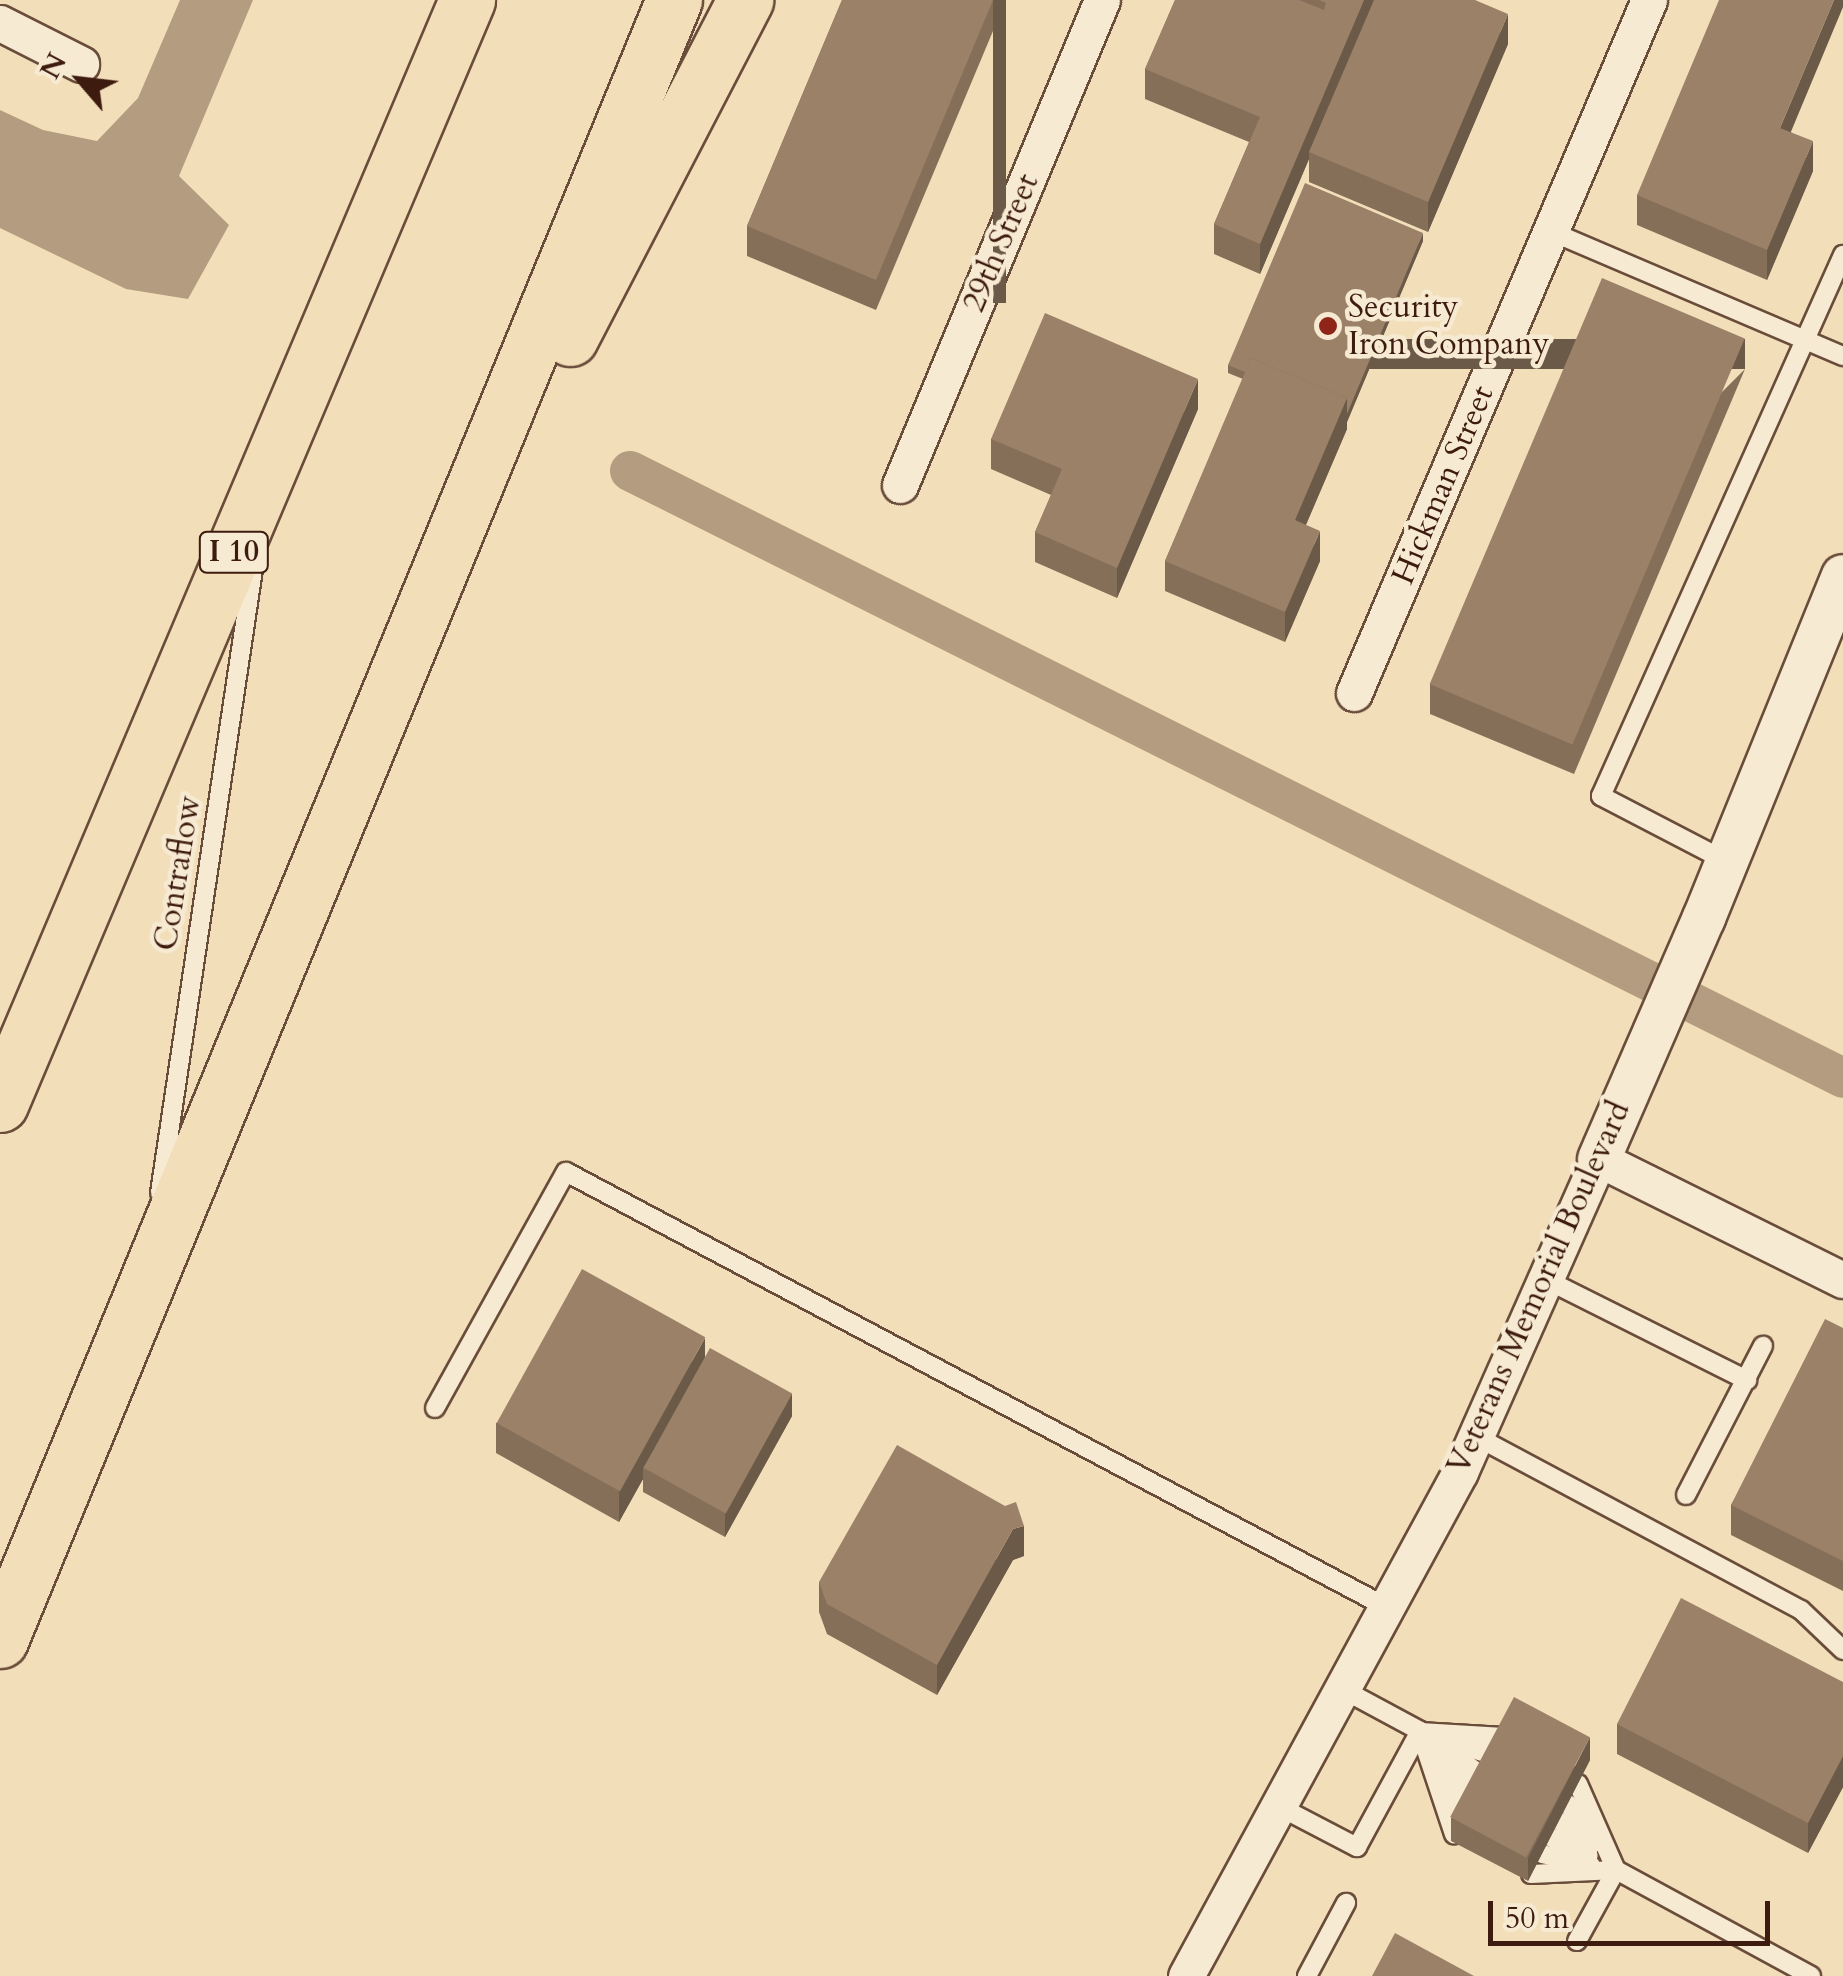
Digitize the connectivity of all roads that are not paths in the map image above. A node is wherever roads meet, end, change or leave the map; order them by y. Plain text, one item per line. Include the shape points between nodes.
1 (467, 0) edge
2 (674, 0) edge
3 (745, 0) edge
4 (1102, 0) edge
5 (1649, 0) edge
6 (0, 23) edge
7 (81, 64) dead end
8 (1550, 231) junction
9 (1843, 255) edge
10 (1808, 340) junction
11 (1843, 356) edge
12 (268, 472) junction
13 (900, 485) dead end
14 (1843, 576) edge
15 (412, 642) junction
16 (1354, 693) dead end
17 (1727, 861) junction
18 (0, 1104) edge
19 (1599, 1159) junction
20 (1547, 1280) junction
21 (1843, 1280) edge
22 (146, 1283) junction
23 (1764, 1346) dead end
24 (1747, 1380) junction
25 (435, 1408) dead end
26 (1477, 1437) junction
27 (1686, 1495) dead end
28 (1388, 1608) junction
29 (4, 1632) edge
30 (1843, 1650) edge
31 (1344, 1690) junction
32 (1420, 1732) junction
33 (1504, 1737) edge
34 (1495, 1756) edge
35 (1484, 1777) edge
36 (1578, 1784) edge
37 (1474, 1794) edge
38 (1280, 1808) junction
39 (1464, 1814) edge
40 (1559, 1821) edge
41 (1454, 1834) edge
42 (1542, 1854) edge
43 (1616, 1870) junction
44 (1531, 1874) edge
45 (1346, 1904) dead end
46 (1577, 1941) dead end
47 (1186, 1976) edge
48 (1307, 1976) edge
49 (1810, 1976) edge

1 - 12 highway, I 10
2 - 15 highway
3 - 15 highway
4 - 13 street, 29th Street
5 - 8 street, Hickman Street
6 - 7 street
8 - 10 lane
8 - 16 street, Hickman Street
9 - 10 lane
10 - 11 lane
10 - 17 lane via 1601,796
12 - 18 highway, I 10
12 - 22 lane, Contraflow
14 - 17 street, Veterans Memorial Boulevard
15 - 22 highway
17 - 19 street, Veterans Memorial Boulevard
19 - 20 street, Veterans Memorial Boulevard
19 - 21 street
20 - 24 lane
20 - 26 street, Veterans Memorial Boulevard
22 - 29 highway
23 - 24 lane
24 - 27 lane
25 - 28 lane via 566,1172
26 - 28 street, Veterans Memorial Boulevard
26 - 30 lane via 1801,1610
28 - 31 street, Veterans Memorial Boulevard
31 - 32 lane
31 - 38 street, Veterans Memorial Boulevard
32 - 33 lane
32 - 34 lane
32 - 35 lane
32 - 37 lane
32 - 38 lane via 1357,1847
32 - 39 lane
32 - 41 lane
36 - 43 lane
38 - 47 street, Veterans Memorial Boulevard
40 - 43 lane
42 - 43 lane
43 - 44 lane
43 - 46 lane
43 - 49 lane
45 - 48 lane

